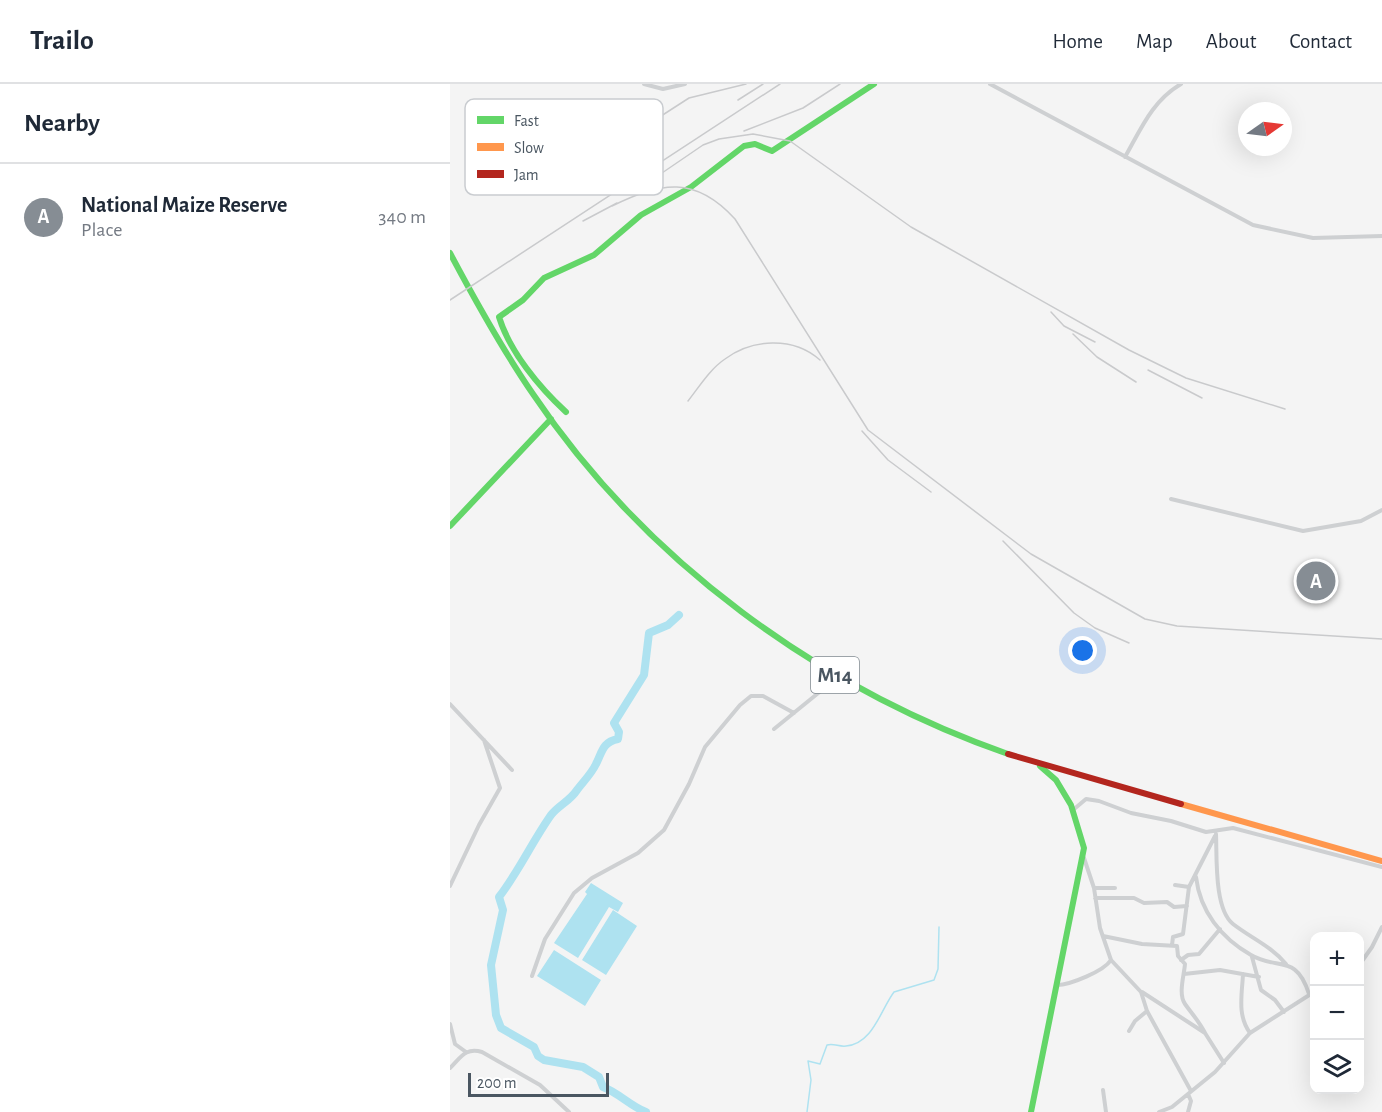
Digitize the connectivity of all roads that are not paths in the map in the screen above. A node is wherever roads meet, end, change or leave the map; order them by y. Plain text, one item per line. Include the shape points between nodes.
1 (644, 84) edge
2 (685, 84) edge
3 (874, 84) edge
4 (990, 84) edge
5 (1181, 84) edge
6 (1125, 157) junction
7 (1382, 236) edge
8 (450, 253) edge
9 (566, 412) dead end
10 (551, 419) junction
11 (1171, 499) dead end
12 (1382, 510) edge
13 (450, 526) edge
14 (838, 676) junction
15 (450, 704) edge
16 (794, 713) junction
17 (774, 729) dead end
18 (484, 740) junction
19 (1038, 764) junction
20 (512, 770) dead end
21 (1073, 810) junction
22 (1232, 819) junction
23 (1222, 828) junction
24 (1216, 834) junction
25 (1084, 858) junction
26 (1382, 861) edge
27 (1382, 867) edge
28 (1196, 877) junction
29 (450, 885) edge
30 (1175, 885) dead end
31 (1189, 886) junction
32 (1094, 888) junction
33 (1114, 888) dead end
34 (1095, 898) junction
35 (1187, 905) junction
36 (1382, 927) edge
37 (1220, 929) junction
38 (1103, 936) junction
39 (1172, 945) junction
40 (1252, 956) junction
41 (1364, 957) edge
42 (1111, 960) junction
43 (1181, 960) junction
44 (1286, 964) junction
45 (1184, 974) junction
46 (1243, 974) junction
47 (532, 976) dead end
48 (1259, 977) junction
49 (1056, 985) junction
50 (1141, 992) junction
51 (1309, 994) joint
52 (1147, 1011) junction
53 (1284, 1012) junction
54 (450, 1024) edge
55 (1129, 1031) dead end
56 (1205, 1033) junction
57 (1250, 1033) junction
58 (466, 1052) junction
59 (1224, 1063) junction
60 (450, 1068) edge
61 (1103, 1090) dead end
62 (1190, 1092) junction
63 (568, 1112) edge
64 (1031, 1112) edge
65 (1106, 1112) edge
66 (1159, 1112) edge
67 (1188, 1112) edge

1 - 2 street via 663,89
3 - 9 main road via 771,151 755,144 744,146 691,187 641,215 594,255 544,278 499,317 534,376
4 - 6 street
5 - 6 street via 1154,106
6 - 7 street via 1252,225 1313,238
8 - 10 main road, M14 via 495,336
10 - 13 main road
10 - 14 main road, M14 via 616,499 682,563 794,650
11 - 12 street via 1303,531 1361,521
14 - 16 street
14 - 19 main road, M14 via 936,727
15 - 18 street
16 - 17 street
16 - 47 street via 763,696 751,696 740,705 705,747 664,830 638,853 592,878 574,893 544,939
18 - 20 street
18 - 29 street via 500,788
19 - 21 main road via 1056,780
19 - 22 main road, M14
21 - 23 street via 1086,799 1206,832
21 - 25 main road
22 - 23 street
22 - 26 main road, M14
23 - 24 street
23 - 27 street
24 - 28 street
24 - 44 street via 1223,911 1233,924 1277,953
25 - 32 street
25 - 49 main road
28 - 31 street
28 - 37 street via 1204,910
30 - 31 street
31 - 35 street
32 - 33 street
32 - 34 street
34 - 35 street
34 - 38 street
35 - 39 street via 1183,934 1173,937
36 - 41 street
37 - 40 street
37 - 43 street via 1199,954
38 - 39 street
38 - 42 street
39 - 43 street via 1177,946
40 - 44 street
40 - 48 street
42 - 49 street via 1101,970
42 - 50 street
43 - 45 street via 1185,964
44 - 51 street via 1301,975
45 - 46 street via 1220,970
45 - 56 street via 1185,1004
46 - 48 street
46 - 57 street via 1241,1014
48 - 53 street via 1261,990
49 - 64 main road
50 - 52 street
50 - 56 street
51 - 53 street
52 - 55 street
52 - 62 street
53 - 57 street
54 - 58 street via 455,1044
56 - 59 street
57 - 59 street
58 - 60 street
58 - 63 street via 482,1052 540,1085
59 - 62 street
61 - 65 street
62 - 66 street
62 - 67 street

